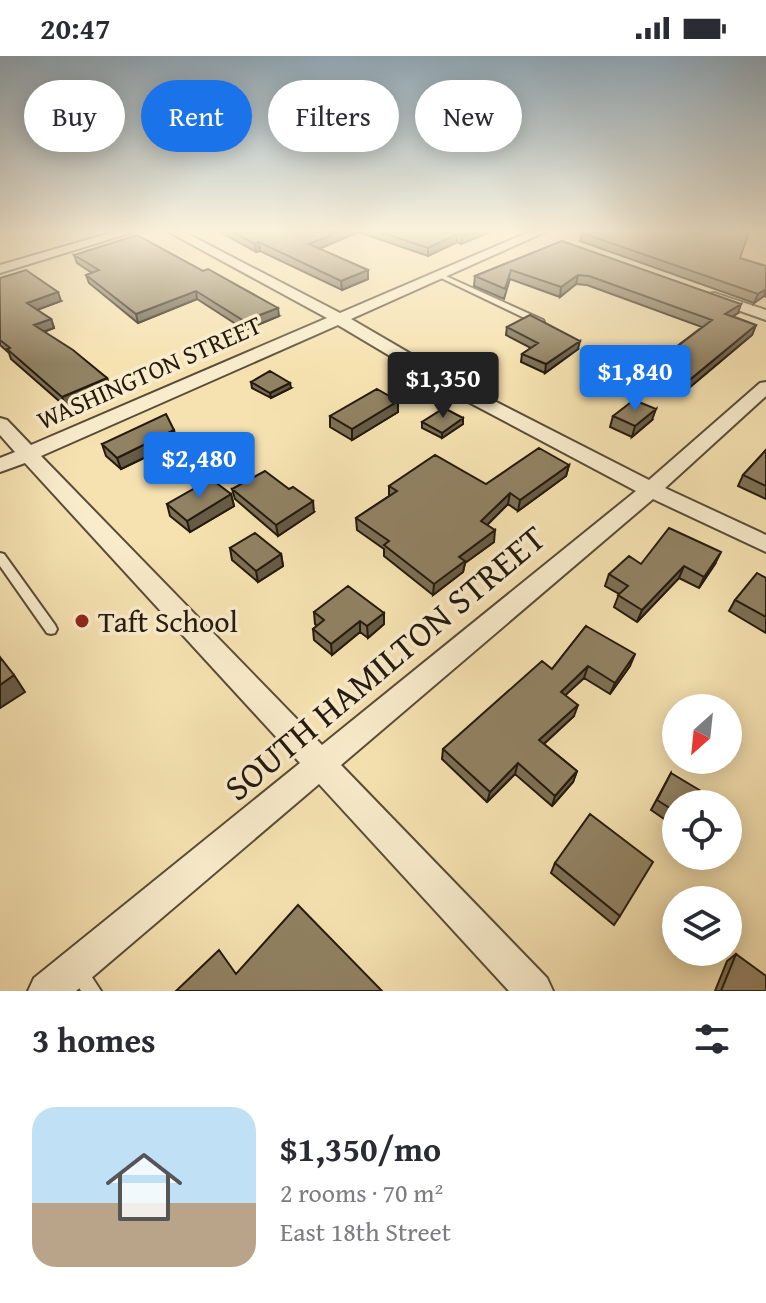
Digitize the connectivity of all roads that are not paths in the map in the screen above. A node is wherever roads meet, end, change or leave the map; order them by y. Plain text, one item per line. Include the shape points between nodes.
1 (258, 276) edge
2 (438, 276) edge
3 (440, 276) edge
4 (694, 290) edge
5 (766, 315) edge
6 (338, 318) junction
7 (551, 326) edge
8 (766, 387) edge
9 (0, 424) edge
10 (27, 454) junction
11 (0, 466) edge
12 (651, 490) junction
13 (766, 544) edge
14 (0, 557) edge
15 (51, 629) dead end
16 (322, 763) junction
17 (75, 967) junction
18 (47, 991) edge
19 (92, 991) edge
20 (534, 991) edge

1 - 6 street
2 - 6 street, WASHINGTON STREET
3 - 7 lane
4 - 5 street
6 - 10 street, WASHINGTON STREET
6 - 12 street via 441,380
8 - 12 street, SOUTH HAMILTON STREET
9 - 10 street
10 - 11 street, WASHINGTON STREET
10 - 16 street
12 - 13 street
12 - 16 street, SOUTH HAMILTON STREET
14 - 15 lane
16 - 17 street, SOUTH HAMILTON STREET
16 - 20 street
17 - 18 street, SOUTH HAMILTON STREET
17 - 19 lane

